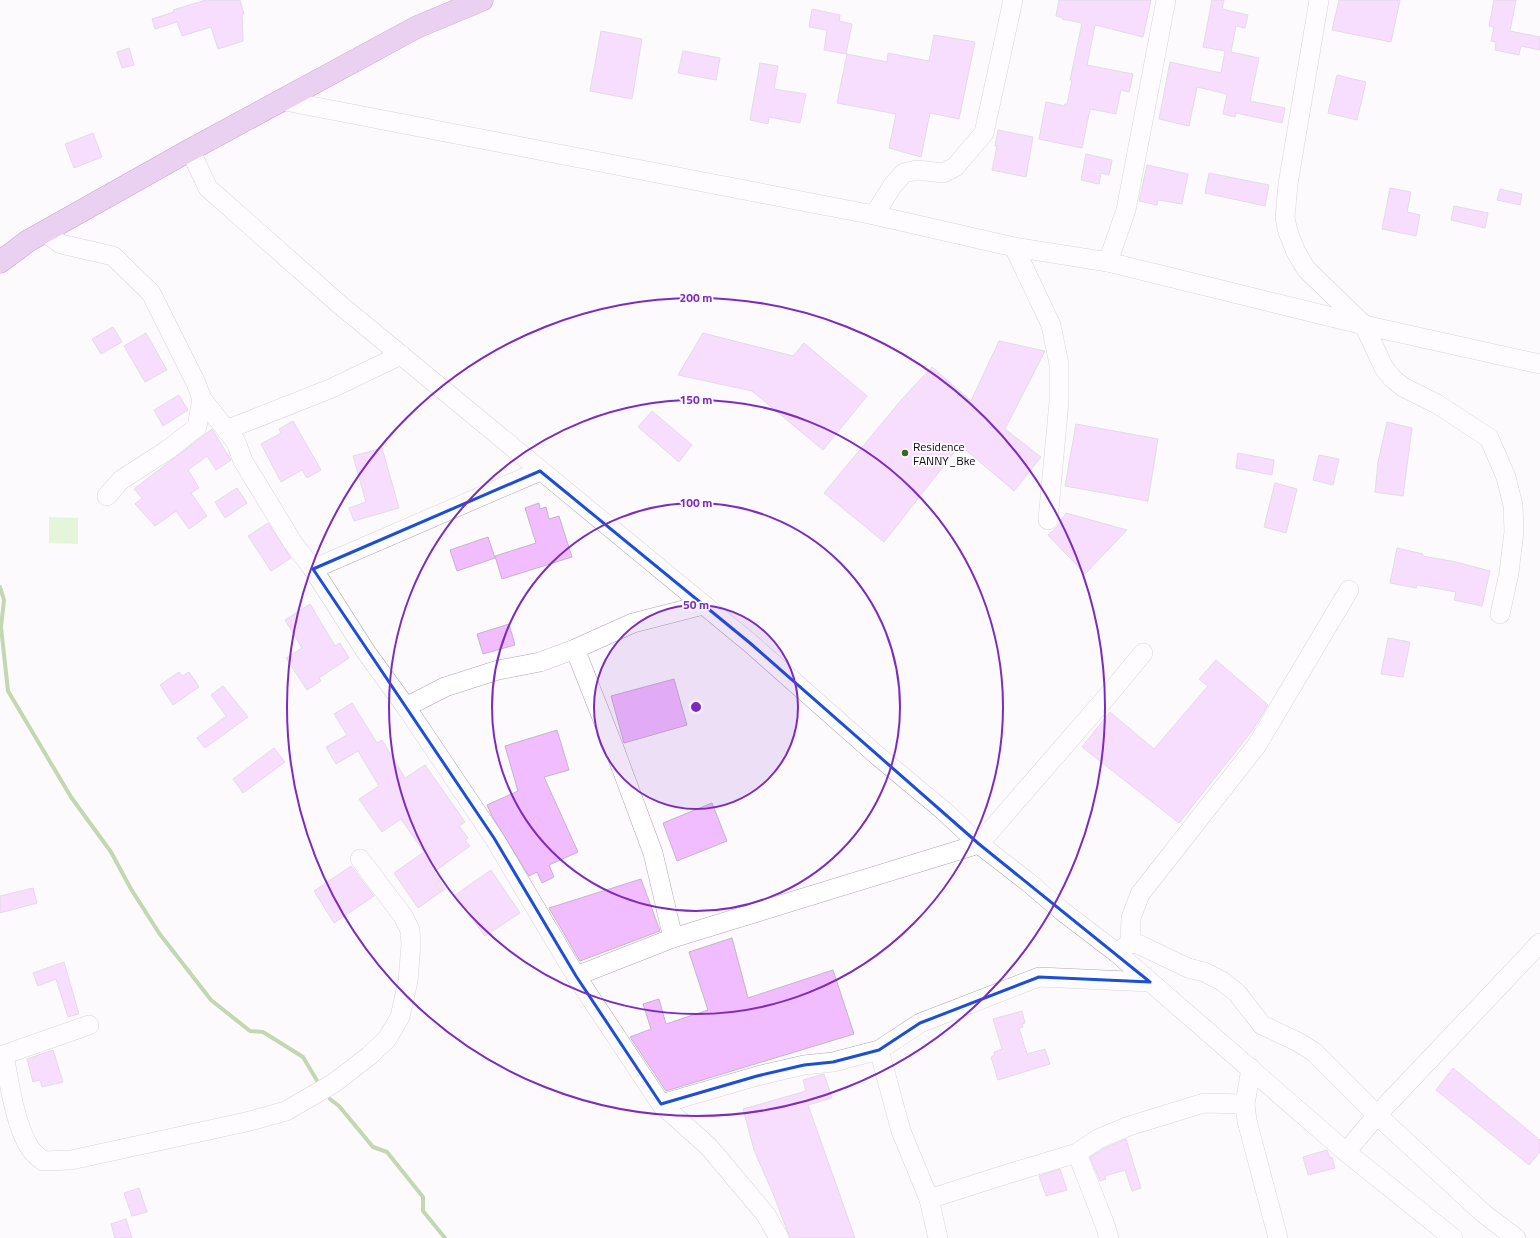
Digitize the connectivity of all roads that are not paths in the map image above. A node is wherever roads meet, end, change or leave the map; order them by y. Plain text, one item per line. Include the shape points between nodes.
1 (482, 0) edge
2 (1013, 0) edge
3 (1166, 0) edge
4 (1319, 0) edge
5 (280, 100) junction
6 (190, 150) junction
7 (874, 215) junction
8 (44, 232) junction
9 (1014, 247) junction
10 (0, 262) edge
11 (1108, 262) junction
12 (1364, 325) junction
13 (401, 355) junction
14 (1540, 364) edge
15 (202, 399) junction
16 (226, 430) junction
17 (540, 471) junction
18 (107, 496) dead end
19 (1048, 520) dead end
20 (313, 569) junction
21 (1349, 590) dead end
22 (703, 605) junction
23 (1500, 614) dead end
24 (575, 649) junction
25 (1143, 653) dead end
26 (406, 707) junction
27 (979, 844) junction
28 (360, 859) dead end
29 (674, 938) junction
30 (1540, 943) edge
31 (1124, 948) junction
32 (576, 976) junction
33 (1150, 982) junction
34 (89, 1025) dead end
35 (879, 1050) junction
36 (2, 1055) edge
37 (1251, 1068) junction
38 (661, 1104) junction
39 (1245, 1104) junction
40 (1377, 1116) junction
41 (1346, 1152) junction
42 (1077, 1153) junction
43 (929, 1199) junction
44 (1435, 1230) edge
45 (779, 1238) edge
46 (938, 1238) edge
47 (1109, 1238) edge
48 (1278, 1238) edge
49 (1453, 1238) edge
50 (1516, 1238) edge

1 - 5 main road via 417,27
2 - 7 street via 984,133 955,167 943,173 917,170 904,174 893,185
3 - 11 street via 1126,210
4 - 12 street via 1288,184 1285,218 1296,252 1306,269
5 - 6 main road
5 - 7 street
6 - 8 main road
6 - 13 street via 208,188 339,304
7 - 9 street
8 - 10 main road
8 - 15 street via 61,244 113,256 151,293
9 - 11 street
9 - 19 street via 1051,325 1059,364 1060,402
11 - 12 street
12 - 14 street
12 - 23 street via 1384,368 1392,378 1489,438 1506,477 1513,505 1514,531 1509,573
13 - 16 street via 332,388
13 - 17 street
15 - 16 street
15 - 18 street via 197,427 169,449 121,480
16 - 20 street via 236,442 243,461 293,543
17 - 20 street
17 - 22 street
20 - 26 street via 366,652
21 - 31 street via 1256,745 1140,894
22 - 24 street via 633,623
22 - 27 street via 750,643
24 - 26 street via 540,662 498,670 445,687
24 - 29 street via 653,853
25 - 27 street
26 - 32 street via 494,838
27 - 29 street
27 - 31 street via 1062,911
28 - 36 street via 403,916 410,930 408,981 400,1017 388,1039 369,1056 334,1083 286,1111 71,1160 43,1161 30,1148 23,1136
29 - 32 street
30 - 40 street
31 - 33 street
31 - 40 street via 1138,944 1222,981 1237,993 1262,1025 1314,1052
32 - 38 street
33 - 35 street via 1039,977 920,1023
33 - 37 street
34 - 36 street
35 - 38 street via 833,1062 804,1065 757,1076
35 - 43 street via 901,1131
37 - 39 street
37 - 41 street
38 - 45 street via 709,1147 766,1215
39 - 42 street via 1204,1103 1129,1126 1098,1139
39 - 48 street via 1247,1121
40 - 41 street
40 - 50 street via 1483,1213
41 - 44 street
42 - 43 street
42 - 47 street
43 - 46 street
44 - 49 street

